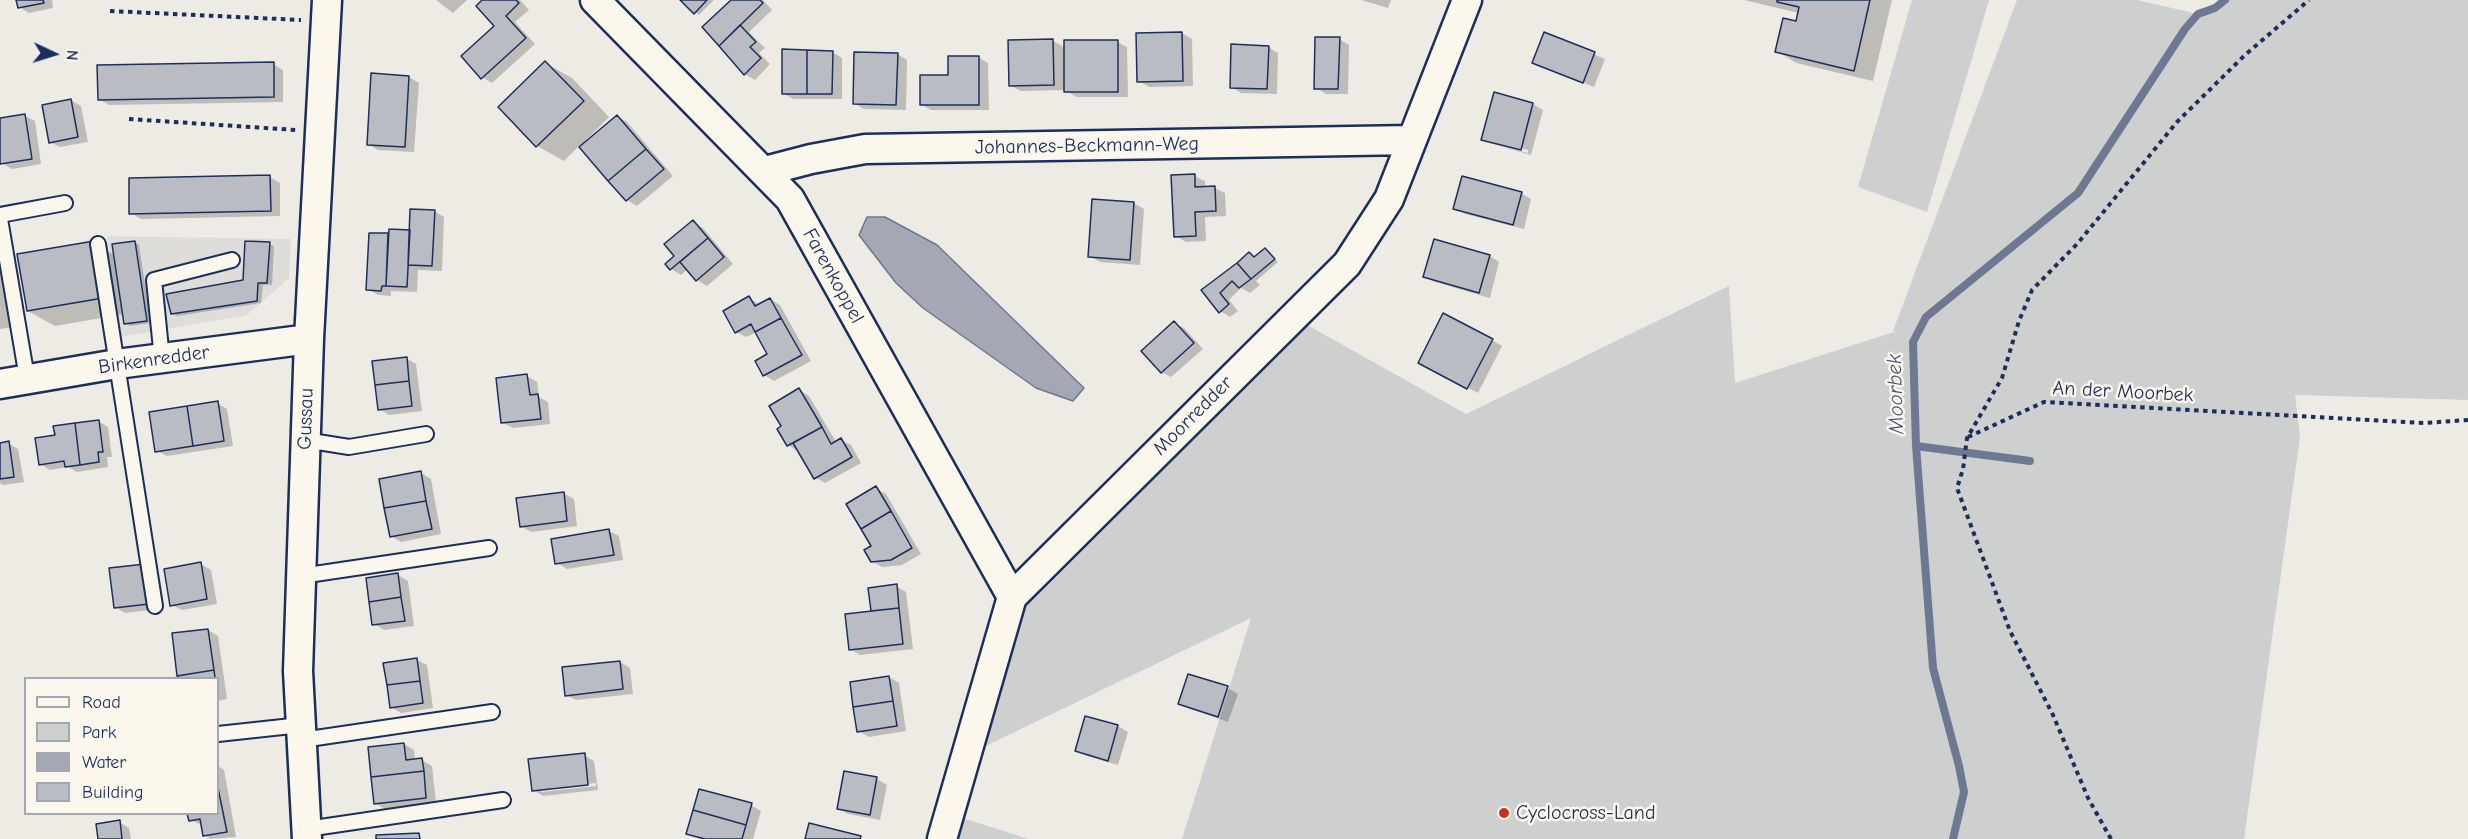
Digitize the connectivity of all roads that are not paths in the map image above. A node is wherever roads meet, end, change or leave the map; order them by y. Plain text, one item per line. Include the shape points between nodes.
1 (595, 0) edge
2 (1467, 0) edge
3 (326, 11) edge
4 (1412, 140) junction
5 (765, 171) junction
6 (65, 203) dead end
7 (0, 217) edge
8 (98, 244) dead end
9 (232, 260) dead end
10 (309, 339) junction
11 (162, 359) junction
12 (117, 364) junction
13 (14, 381) edge
14 (426, 434) dead end
15 (305, 440) junction
16 (489, 548) dead end
17 (301, 576) junction
18 (1012, 597) junction
19 (155, 606) dead end
20 (492, 712) dead end
21 (302, 732) junction
22 (219, 734) edge
23 (503, 800) dead end
24 (307, 834) edge
25 (942, 839) edge

1 - 5 street, Farenkoppel
2 - 4 street, Moorredder
3 - 10 street, Gussau
4 - 5 street, Johannes-Beckmann-Weg via 865,149
4 - 18 street, Moorredder via 1389,199 1347,264
5 - 18 street, Farenkoppel via 790,199
6 - 7 lane
7 - 13 lane
8 - 12 lane
9 - 11 lane via 154,280
10 - 11 street, Birkenredder
10 - 15 street, Gussau
11 - 12 street, Birkenredder
12 - 13 street, Birkenredder
12 - 19 lane
14 - 15 lane via 350,447
15 - 17 street, Gussau
16 - 17 lane
17 - 21 street, Gussau via 298,671
18 - 25 street, Moorredder
20 - 21 lane
21 - 22 lane
21 - 24 street, Gussau
23 - 24 lane

